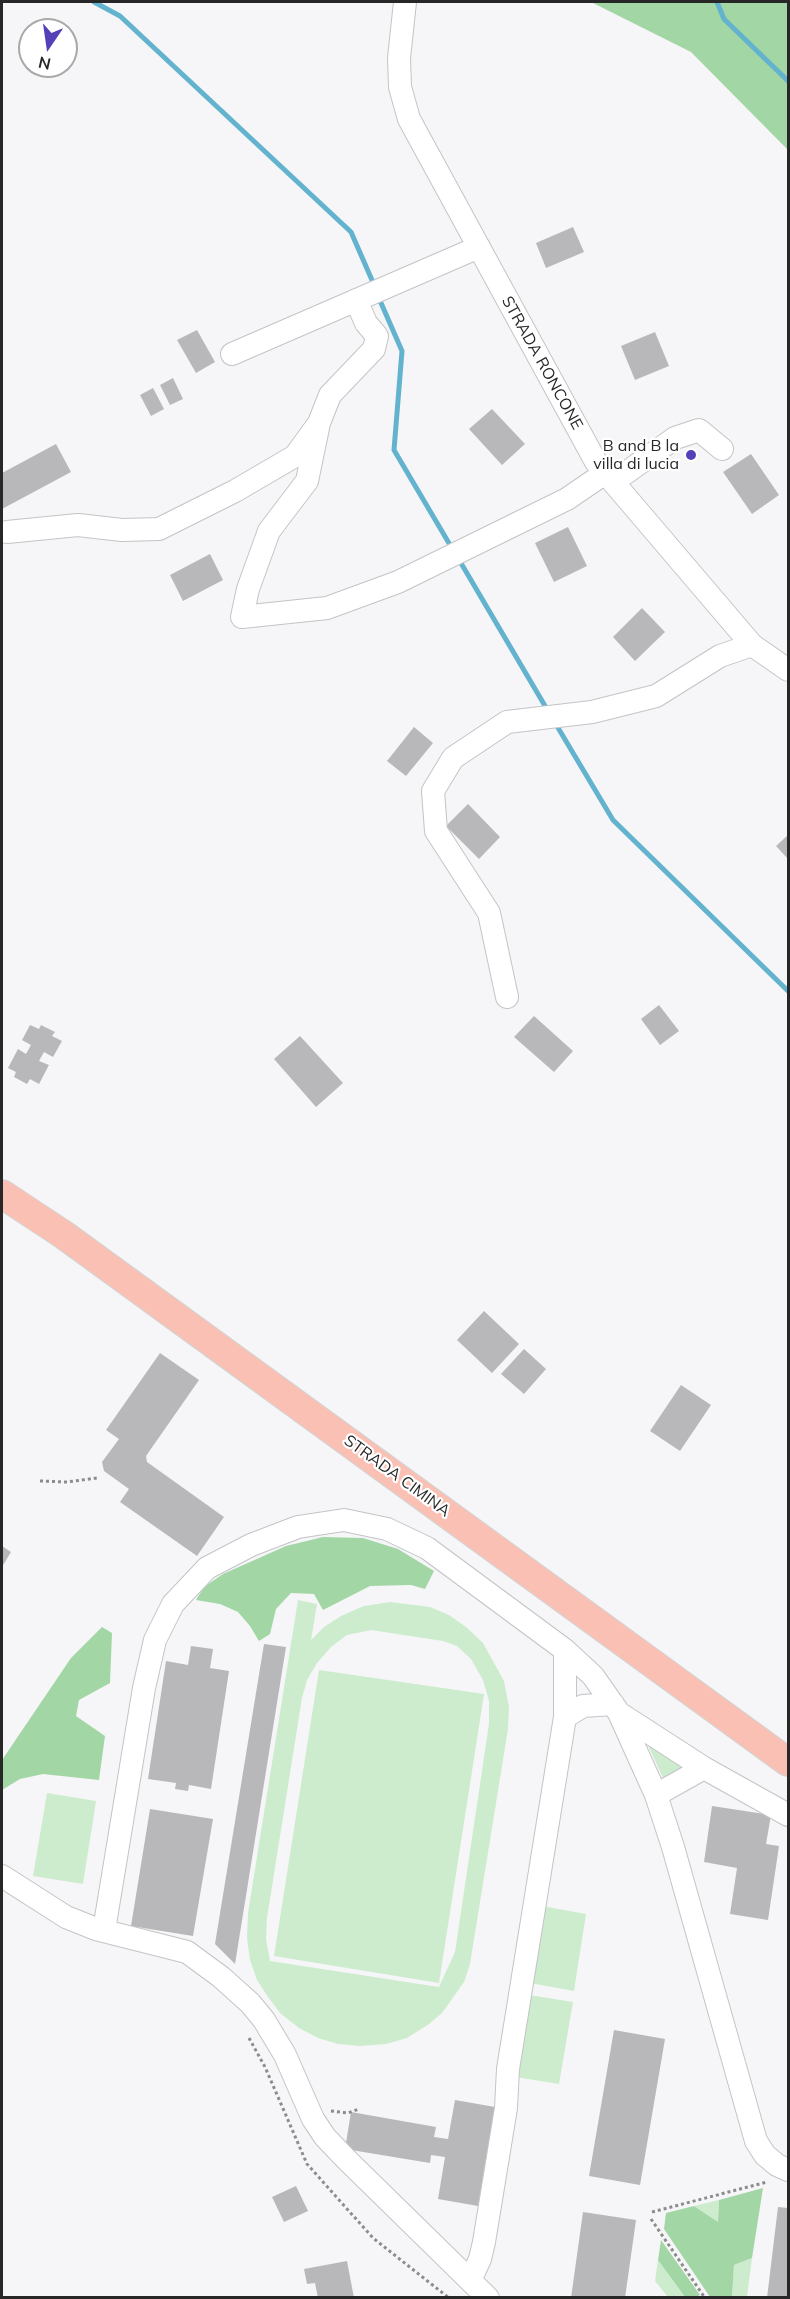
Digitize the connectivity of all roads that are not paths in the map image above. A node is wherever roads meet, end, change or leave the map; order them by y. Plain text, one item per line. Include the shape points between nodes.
1 (405, 2) edge
2 (479, 247) junction
3 (356, 300) junction
4 (232, 354) dead end
5 (319, 423) junction
6 (722, 449) dead end
7 (609, 478) junction
8 (7, 532) dead end
9 (752, 645) junction
10 (789, 670) edge
11 (507, 997) dead end
12 (2, 1194) edge
13 (565, 1650) junction
14 (616, 1708) junction
15 (565, 1717) junction
16 (789, 1762) edge
17 (704, 1768) junction
18 (656, 1795) junction
19 (789, 1815) edge
20 (2, 1876) edge
21 (104, 1930) junction
22 (782, 2177) edge
23 (469, 2278) junction
24 (488, 2298) edge

1 - 2 street, STRADA RONCONE via 399,58 400,87 409,119
2 - 3 street
2 - 7 street, STRADA RONCONE via 596,462
3 - 4 street
3 - 5 street via 377,336 374,349 330,395
5 - 7 street via 307,481 269,531 242,617 327,608 398,582
5 - 8 street via 295,456 159,530 78,525
6 - 7 street via 699,430 675,438
7 - 9 street, STRADA RONCONE
9 - 10 street, STRADA RONCONE
9 - 11 street via 720,656 656,696 592,712 507,722 453,758 434,791 436,831 489,913
12 - 16 main road, STRADA CIMINA via 84,1249
13 - 14 street via 593,1676
13 - 15 street
13 - 21 street via 427,1548 387,1529 363,1523 344,1520 298,1527 207,1568 173,1604 155,1640
14 - 15 street via 584,1706
14 - 17 street
14 - 18 street
15 - 23 street via 484,2242
17 - 18 street
17 - 19 street
18 - 22 street via 756,2141
20 - 21 street via 66,1917
21 - 23 street via 187,1952 250,2003 285,2055 325,2137
23 - 24 street

